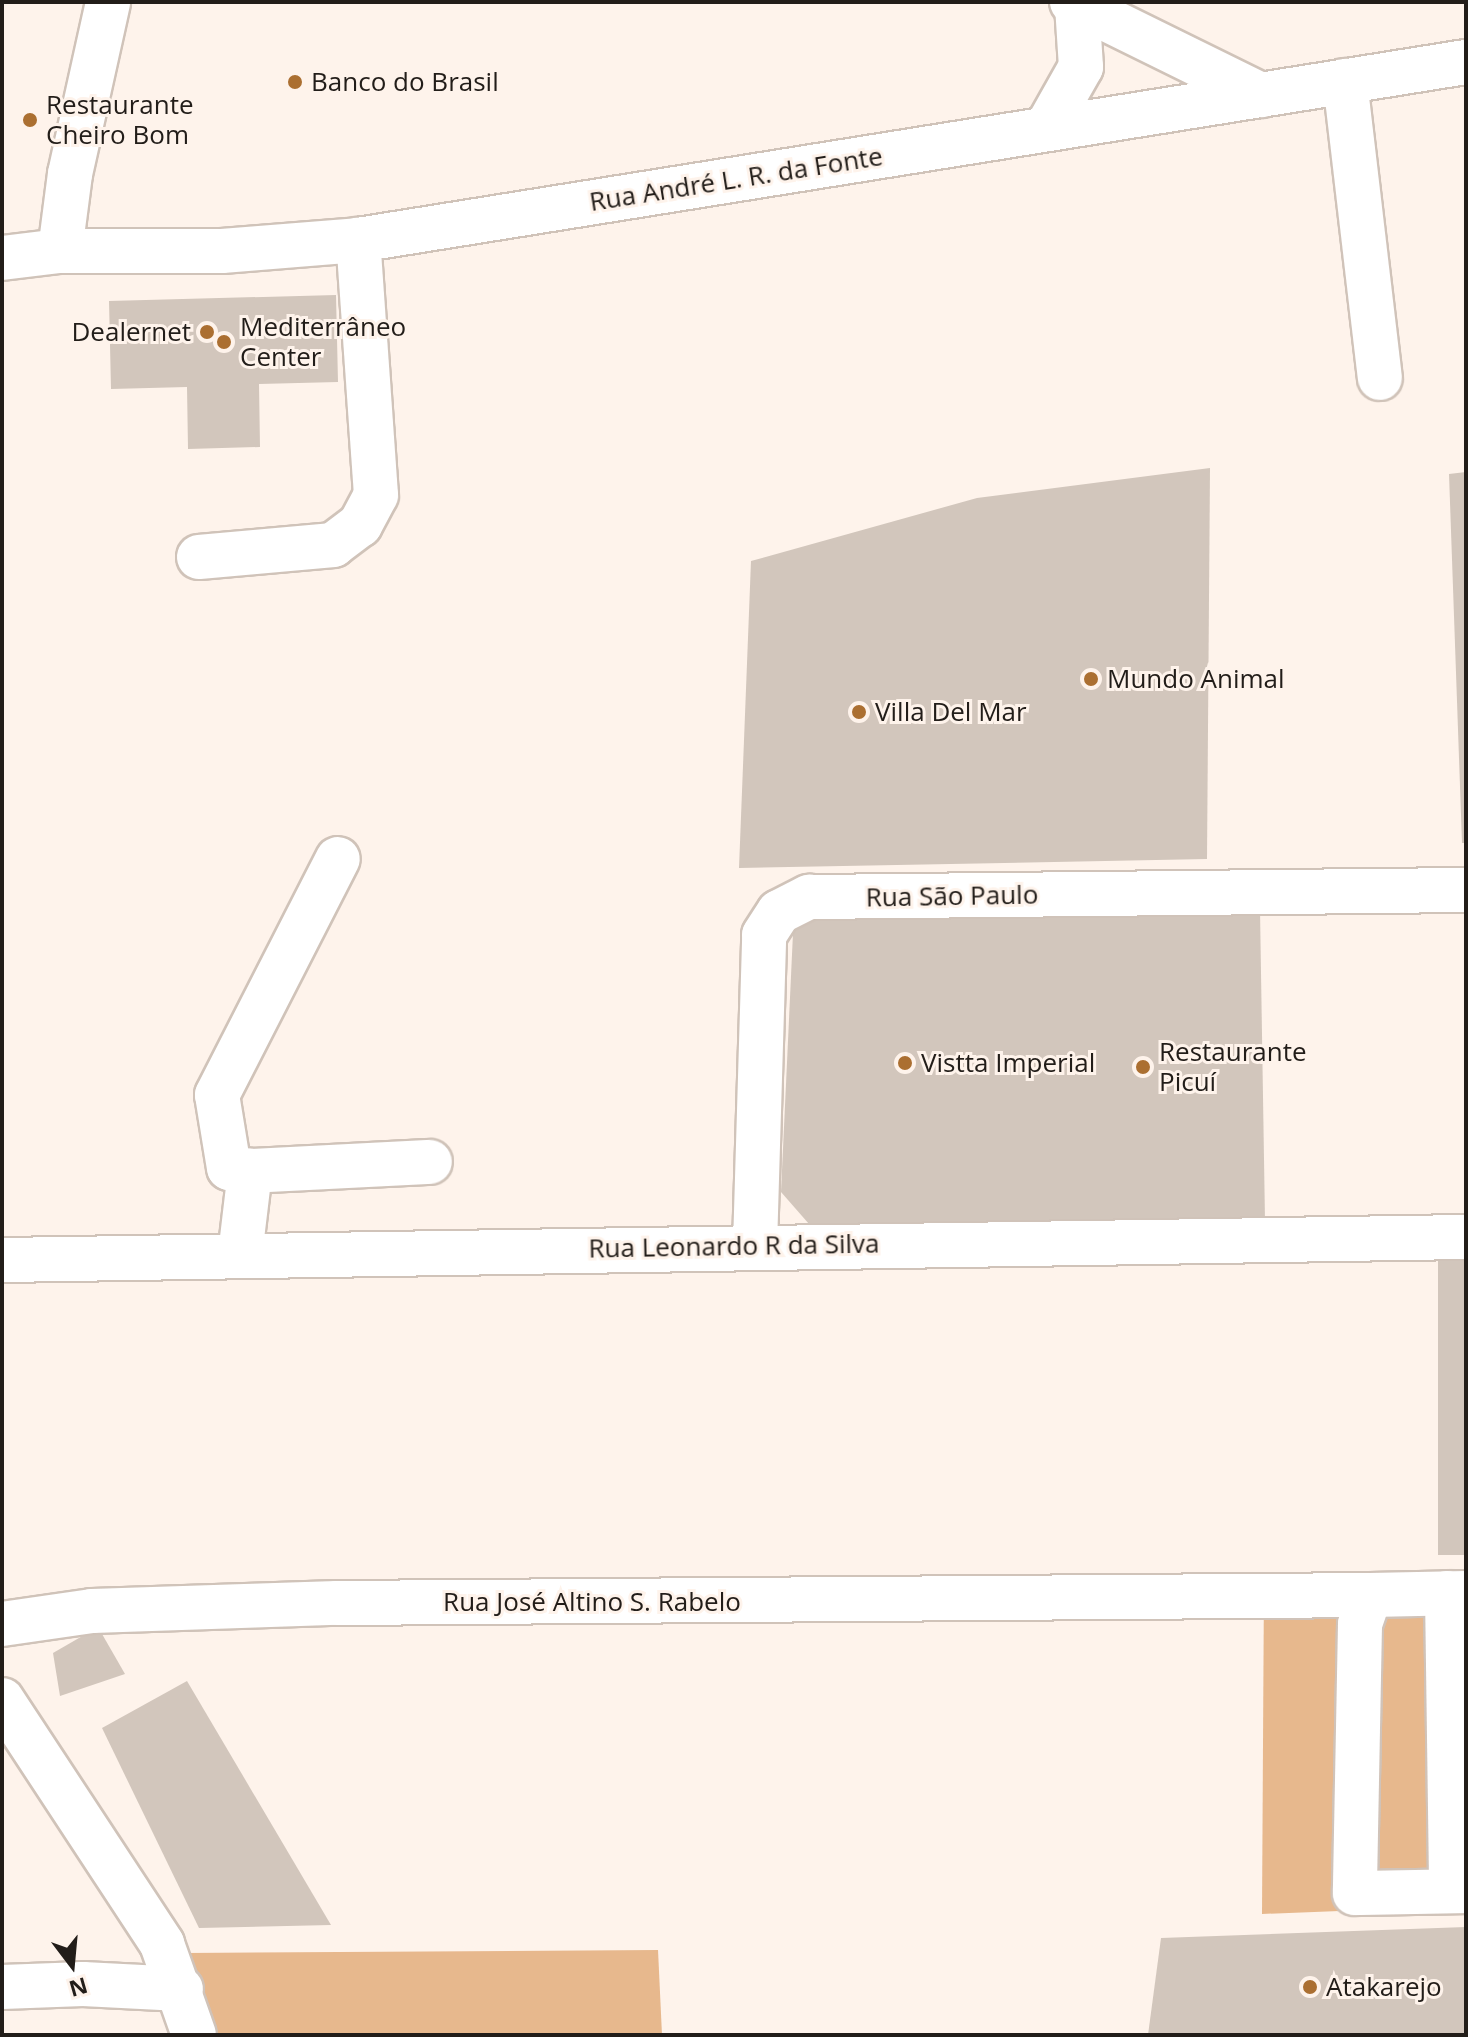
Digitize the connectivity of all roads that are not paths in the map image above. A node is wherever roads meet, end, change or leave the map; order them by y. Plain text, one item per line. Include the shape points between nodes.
1 (108, 2) edge
2 (1075, 3) edge
3 (1466, 62) edge
4 (1345, 81) junction
5 (1261, 95) junction
6 (1047, 127) junction
7 (358, 240) junction
8 (60, 251) junction
9 (2, 258) edge
10 (1380, 378) dead end
11 (199, 557) dead end
12 (338, 859) dead end
13 (1466, 890) edge
14 (430, 1162) dead end
15 (250, 1171) junction
16 (1466, 1237) edge
17 (755, 1246) junction
18 (240, 1255) junction
19 (2, 1260) edge
20 (1457, 1593) edge
21 (1370, 1595) junction
22 (2, 1624) edge
23 (2, 1700) edge
24 (1459, 1891) edge
25 (2, 1987) edge
26 (181, 1989) junction
27 (194, 2035) edge

1 - 8 street via 78,130
2 - 5 street
2 - 6 street via 1081,67
3 - 4 street, Rua André L. R. da Fonte
4 - 5 street, Rua André L. R. da Fonte
4 - 10 street
5 - 6 street, Rua André L. R. da Fonte
6 - 7 street, Rua André L. R. da Fonte
7 - 8 street, Rua André L. R. da Fonte via 222,251
7 - 11 street via 375,453 376,495 371,505 360,525 333,545
8 - 9 street, Rua André L. R. da Fonte
12 - 15 street via 217,1095 229,1168
13 - 17 street, Rua São Paulo via 809,897 779,912 764,935
14 - 15 street
15 - 18 street
16 - 17 street, Rua Leonardo R da Silva
17 - 18 street, Rua Leonardo R da Silva
18 - 19 street, Rua Leonardo R da Silva
20 - 21 street, Rua José Altino S. Rabelo
20 - 24 street
21 - 22 street, Rua José Altino S. Rabelo via 337,1603 92,1611
21 - 24 street via 1360,1624 1355,1893
23 - 26 street via 162,1944
25 - 26 street
26 - 27 street

